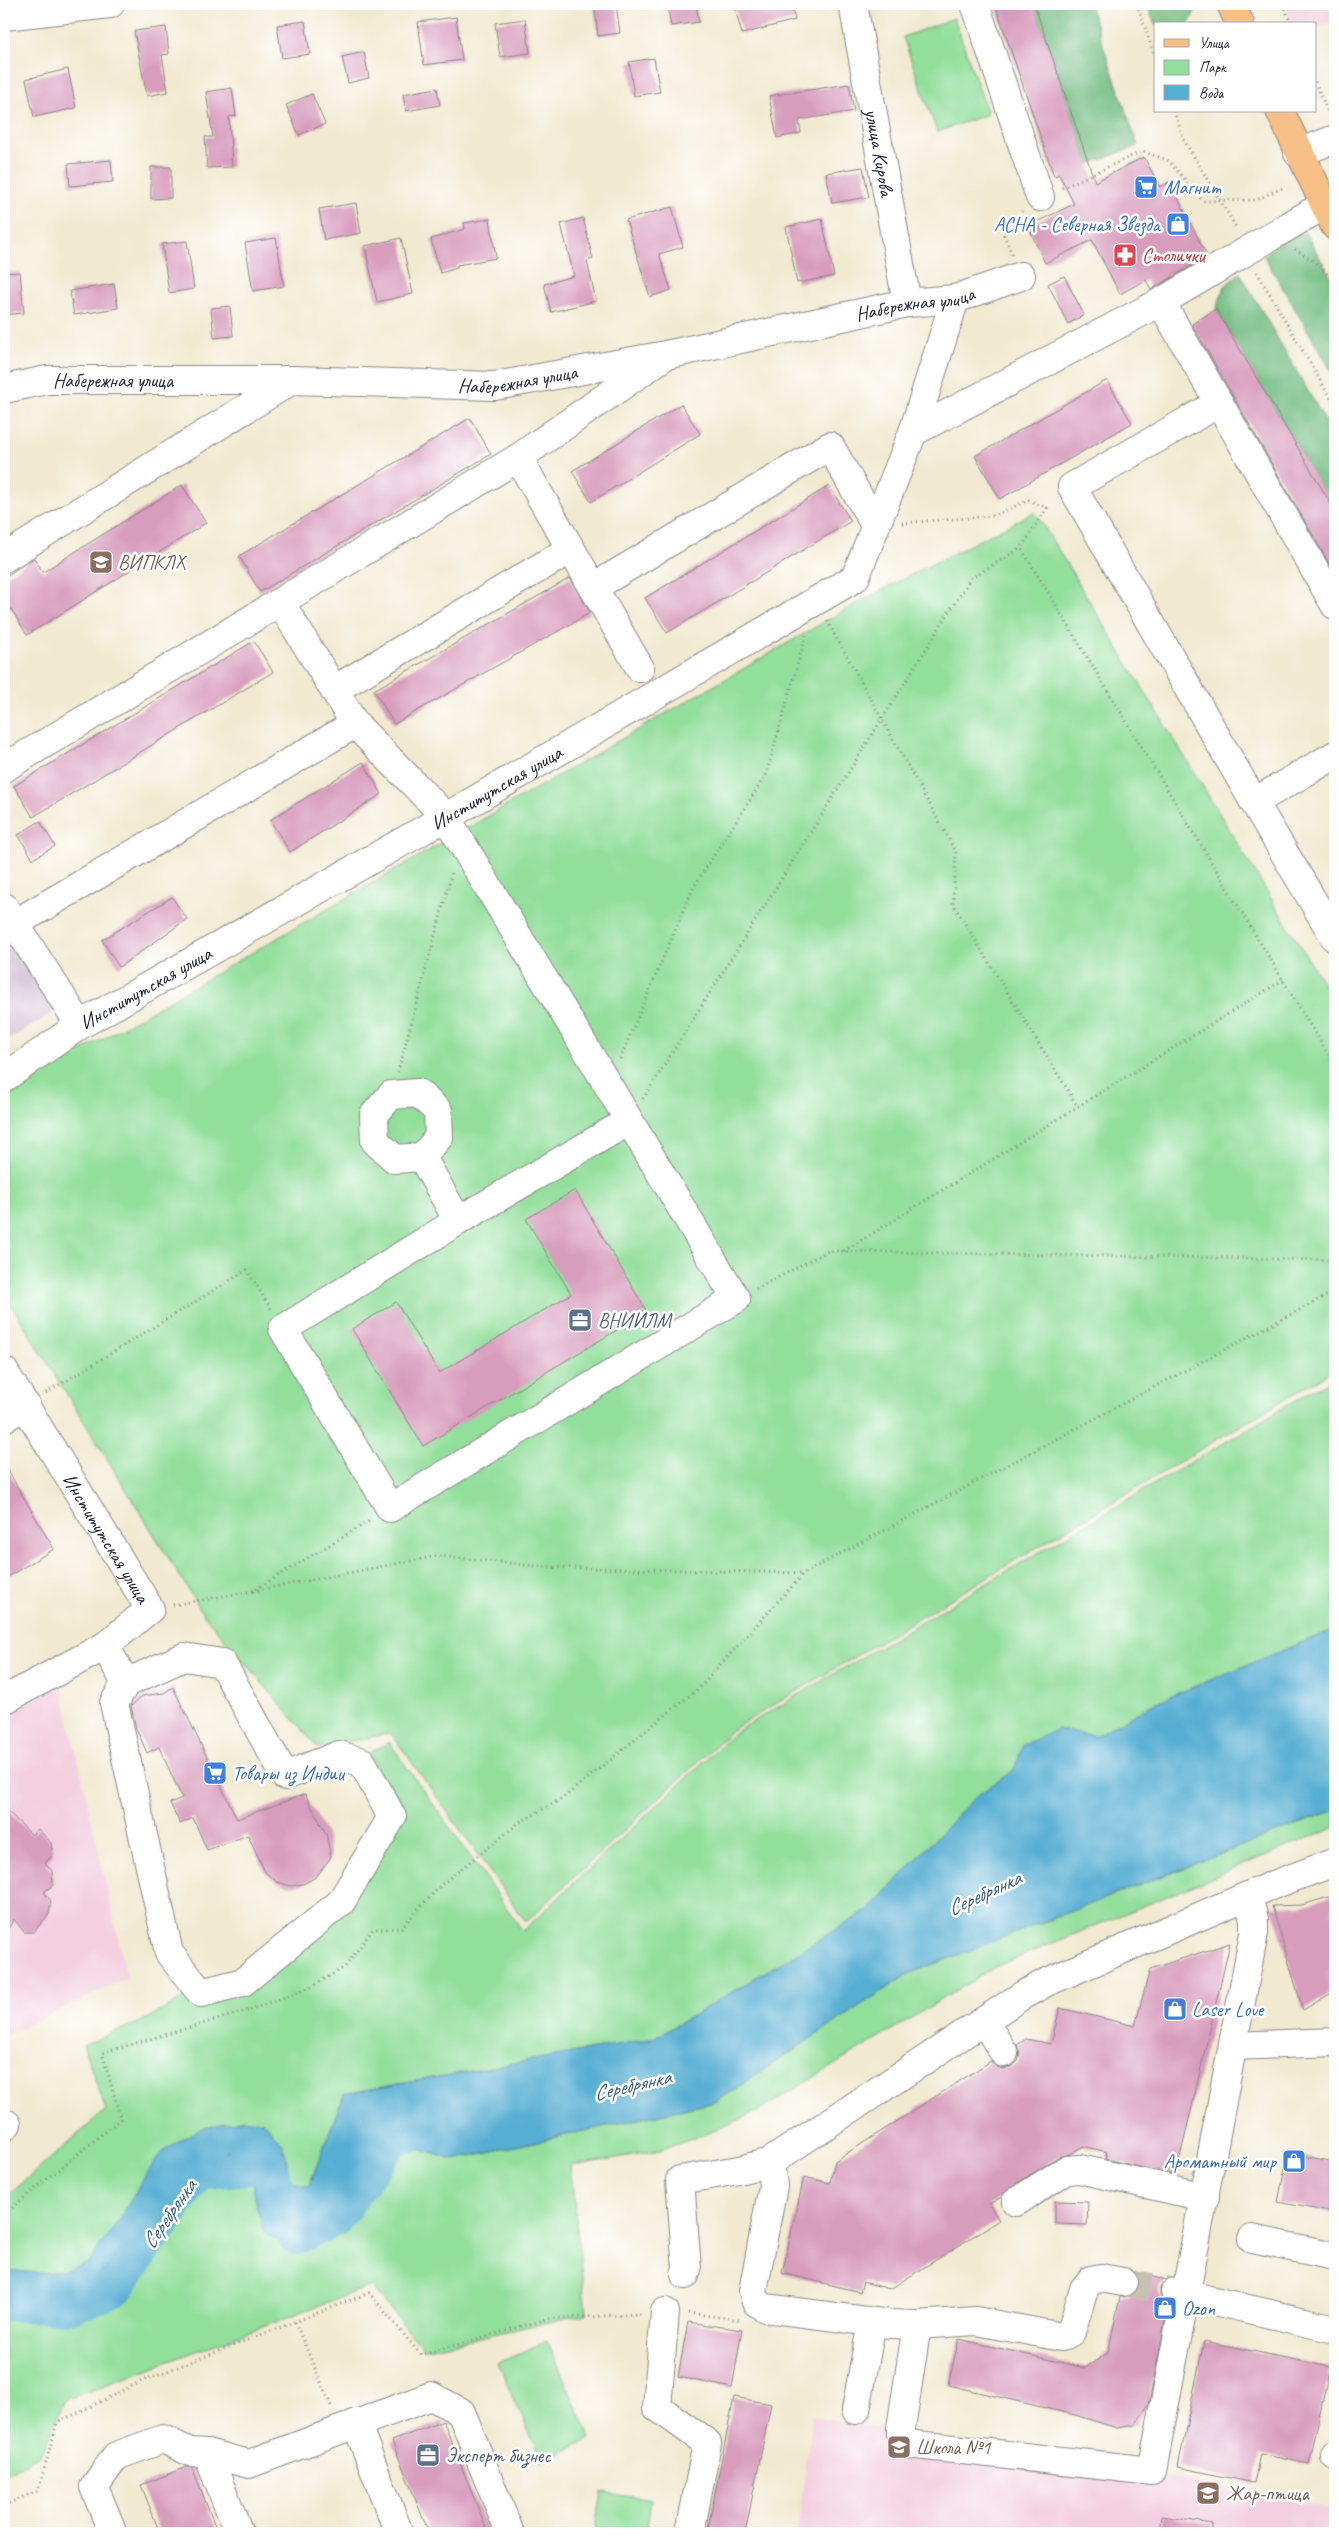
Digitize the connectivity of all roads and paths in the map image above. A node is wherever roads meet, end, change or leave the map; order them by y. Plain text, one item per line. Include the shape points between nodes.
1 (110, 4) edge
2 (853, 4) edge
3 (975, 4) edge
4 (1137, 4) edge
5 (1230, 4) edge
6 (1283, 4) edge
7 (4, 16) edge
8 (1239, 22) edge
9 (1290, 22) edge
10 (1154, 54) edge
11 (1316, 85) edge
12 (1174, 112) edge
13 (1280, 112) edge
14 (1333, 130) edge
15 (1298, 153) junction
16 (1282, 188) dead end
17 (1040, 197) junction
18 (1219, 200) junction
19 (1330, 216) edge
20 (1238, 232) dead end
21 (1287, 253) dead end
22 (1264, 266) dead end
23 (1021, 276) joint
24 (1335, 284) edge
25 (955, 299) junction
26 (1161, 302) junction
27 (907, 303) junction
28 (666, 355) junction
29 (292, 380) junction
30 (4, 389) edge
31 (1219, 402) junction
32 (1335, 406) edge
33 (913, 432) junction
34 (518, 458) junction
35 (875, 525) junction
36 (1021, 548) junction
37 (571, 549) junction
38 (4, 558) edge
39 (594, 587) junction
40 (816, 601) junction
41 (280, 602) junction
42 (1335, 605) edge
43 (640, 668) dead end
44 (334, 690) junction
45 (881, 720) junction
46 (355, 724) junction
47 (1335, 755) edge
48 (4, 768) edge
49 (1254, 802) junction
50 (446, 817) junction
51 (460, 841) junction
52 (9, 916) edge
53 (1335, 938) edge
54 (1283, 980) junction
55 (80, 1025) junction
56 (1335, 1066) edge
57 (4, 1078) edge
58 (609, 1087) junction
59 (392, 1095) junction
60 (1078, 1107) junction
61 (629, 1121) junction
62 (422, 1157) junction
63 (458, 1221) junction
64 (844, 1252) junction
65 (1335, 1260) edge
66 (1335, 1291) edge
67 (736, 1299) junction
68 (282, 1329) junction
69 (4, 1371) edge
70 (15, 1412) edge
71 (390, 1508) junction
72 (804, 1574) junction
73 (253, 1591) junction
74 (150, 1609) junction
75 (105, 1646) junction
76 (126, 1683) junction
77 (4, 1700) edge
78 (1335, 1862) edge
79 (1248, 1897) junction
80 (243, 1982) junction
81 (250, 2010) junction
82 (984, 2021) junction
83 (1335, 2042) edge
84 (1232, 2046) junction
85 (1004, 2053) dead end
86 (770, 2162) junction
87 (1205, 2197) junction
88 (1016, 2202) dead end
89 (4, 2214) edge
90 (1252, 2239) dead end
91 (1335, 2256) edge
92 (684, 2275) dead end
93 (1124, 2282) tunnel mouth
94 (1180, 2293) junction
95 (665, 2312) junction
96 (744, 2320) dead end
97 (295, 2322) junction
98 (872, 2322) junction
99 (917, 2325) junction
100 (1335, 2330) edge
101 (856, 2410) dead end
102 (348, 2426) junction
103 (207, 2453) junction
104 (4, 2505) edge
105 (113, 2533) edge
106 (239, 2533) edge
107 (400, 2533) edge
108 (510, 2533) edge
109 (690, 2533) edge

1 - 7 street
2 - 27 street, улица Кирова
3 - 17 street
4 - 10 path
5 - 8 main road
6 - 9 path
11 - 14 path
12 - 18 path via 1184,140
13 - 15 main road
14 - 15 street
15 - 19 main road
16 - 18 path via 1256,200
17 - 18 path via 1144,151 1169,161 1203,201
17 - 23 path via 1023,211 1004,235
18 - 20 path
19 - 26 street
21 - 24 path via 1295,249 1308,257 1321,266
22 - 32 path via 1256,271
23 - 25 street, Набережная улица
25 - 27 street, Набережная улица
25 - 33 street, Институтская улица
26 - 31 street
26 - 33 street
27 - 28 street, Набережная улица
28 - 29 street, Набережная улица via 495,386
28 - 34 street
29 - 30 street, Набережная улица via 47,380
29 - 38 street
31 - 42 street
31 - 49 street via 1072,487
33 - 35 street, Институтская улица
34 - 37 street
34 - 41 street
35 - 36 path via 993,516 1029,500 1047,508
35 - 39 street via 830,446
35 - 40 street, Институтская улица via 856,578
36 - 45 path via 970,579
36 - 54 path
37 - 39 street
37 - 44 street
39 - 43 street
40 - 45 path
40 - 50 street, Институтская улица
40 - 58 path via 766,775 693,888 634,1021
41 - 44 street
41 - 48 street
44 - 46 street
45 - 60 path via 956,852 953,904
45 - 61 path
46 - 50 street
46 - 52 street
47 - 49 street
49 - 53 street
50 - 51 street
50 - 55 street, Институтская улица
51 - 58 street
51 - 59 path
52 - 55 street
54 - 56 path
54 - 60 path
55 - 57 street, Институтская улица
58 - 61 street
59 - 62 street via 418,1093 438,1111 439,1137
59 - 62 street via 374,1115 376,1141 396,1158
60 - 64 path
61 - 63 street
61 - 67 street
62 - 63 street
63 - 68 street
64 - 65 path
64 - 67 path via 828,1251
66 - 72 path
67 - 71 street
68 - 70 path via 247,1270
68 - 71 street
69 - 70 street, Институтская улица
70 - 74 street, Институтская улица
71 - 73 path
72 - 73 path via 547,1568 437,1556
72 - 81 path via 700,1687 563,1798 520,1822 441,1885 401,1928 373,1928 345,1967 311,1987
73 - 74 path
74 - 75 street, Институтская улица
75 - 76 street
75 - 77 street, Институтская улица
76 - 80 street via 114,1702 169,1953 200,1993
76 - 80 street via 184,1657 222,1663 285,1776 339,1755 362,1762 392,1817 341,1902
78 - 79 street
79 - 82 street via 1047,1982
79 - 84 street via 1254,1933
80 - 81 path
81 - 89 path via 102,2053 121,2119
82 - 85 street
82 - 86 street
83 - 84 street
84 - 87 street
86 - 92 street via 680,2180
86 - 98 street via 774,2186 753,2291 756,2302 765,2308
87 - 88 street via 1079,2169 1066,2170
87 - 94 street
90 - 91 street
93 - 99 street via 1101,2278 1091,2280 1084,2289 1071,2332 1062,2337 976,2321
94 - 99 street via 1152,2471 908,2444 900,2428
94 - 100 street
95 - 96 path
95 - 97 path via 547,2319 421,2355 369,2293
95 - 109 street via 657,2407 707,2443
97 - 102 path
97 - 104 path via 144,2380 57,2424 38,2491
98 - 99 street
98 - 101 street
102 - 103 street via 249,2464
102 - 107 street
102 - 108 street via 431,2396 461,2412
103 - 105 street via 190,2452 163,2439 116,2456 94,2487
103 - 106 street

